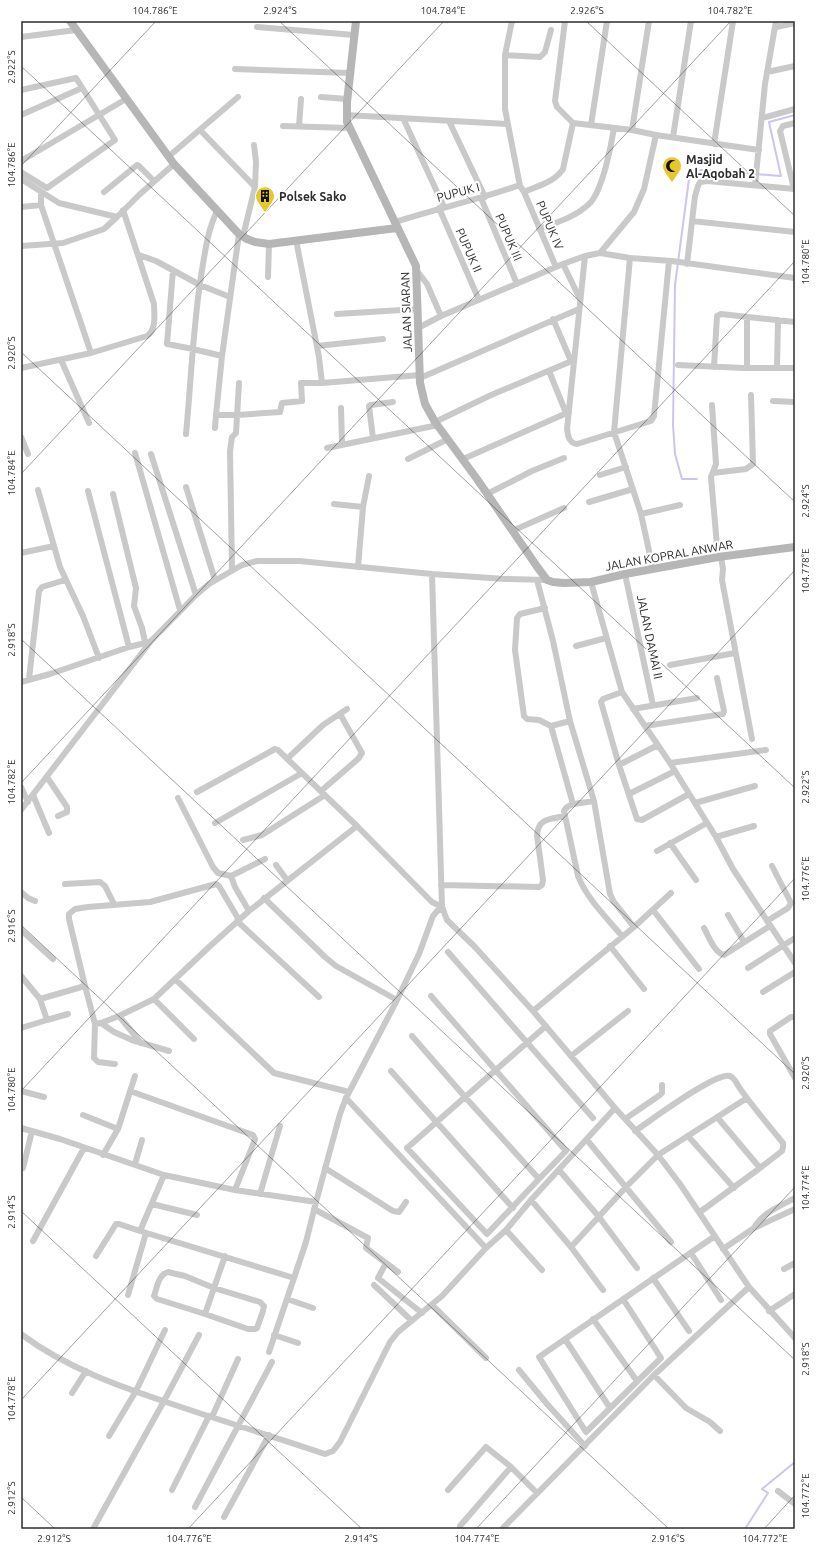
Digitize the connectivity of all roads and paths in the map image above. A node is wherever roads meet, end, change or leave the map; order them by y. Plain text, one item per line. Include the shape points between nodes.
1 (70, 21) edge
2 (356, 21) edge
3 (512, 21) edge
4 (565, 21) edge
5 (607, 21) edge
6 (649, 21) edge
7 (691, 21) edge
8 (733, 21) edge
9 (795, 23) edge
10 (776, 24) edge
11 (257, 27) dead end
12 (76, 30) junction
13 (551, 30) dead end
14 (354, 35) junction
15 (21, 37) edge
16 (505, 55) junction
17 (795, 66) edge
18 (235, 69) dead end
19 (767, 72) junction
20 (350, 73) junction
21 (82, 88) junction
22 (21, 90) edge
23 (238, 97) dead end
24 (321, 97) dead end
25 (126, 98) junction
26 (300, 99) dead end
27 (347, 99) junction
28 (795, 109) edge
29 (21, 115) edge
30 (98, 115) junction
31 (346, 115) junction
32 (403, 118) junction
33 (762, 118) junction
34 (449, 121) junction
35 (573, 123) junction
36 (795, 123) edge
37 (507, 124) junction
38 (591, 125) junction
39 (283, 126) dead end
40 (299, 126) junction
41 (349, 128) junction
42 (614, 128) junction
43 (200, 130) junction
44 (632, 130) junction
45 (656, 135) junction
46 (673, 137) junction
47 (714, 144) junction
48 (254, 145) dead end
49 (759, 150) junction
50 (168, 157) junction
51 (21, 161) edge
52 (174, 164) junction
53 (792, 164) edge
54 (21, 172) edge
55 (21, 179) edge
56 (154, 181) junction
57 (755, 183) junction
58 (520, 186) junction
59 (255, 187) junction
60 (795, 189) edge
61 (41, 192) junction
62 (104, 192) dead end
63 (524, 192) junction
64 (483, 197) junction
65 (41, 205) junction
66 (21, 207) edge
67 (441, 208) junction
68 (123, 210) junction
69 (217, 211) junction
70 (117, 217) junction
71 (692, 221) junction
72 (396, 225) junction
73 (539, 229) junction
74 (795, 232) edge
75 (241, 235) junction
76 (296, 240) junction
77 (53, 244) junction
78 (269, 244) junction
79 (21, 246) edge
80 (600, 253) junction
81 (139, 256) junction
82 (584, 256) junction
83 (630, 258) junction
84 (671, 261) junction
85 (563, 264) junction
86 (685, 264) junction
87 (556, 267) junction
88 (173, 270) junction
89 (417, 271) junction
90 (268, 276) dead end
91 (795, 278) edge
92 (517, 284) junction
93 (200, 285) junction
94 (230, 297) junction
95 (479, 300) junction
96 (580, 300) junction
97 (418, 309) junction
98 (579, 309) junction
99 (337, 314) dead end
100 (441, 316) junction
101 (747, 317) junction
102 (553, 319) junction
103 (778, 320) junction
104 (795, 322) edge
105 (418, 328) junction
106 (383, 339) dead end
107 (317, 346) junction
108 (193, 348) junction
109 (91, 353) junction
110 (222, 356) junction
111 (61, 360) junction
112 (573, 361) junction
113 (678, 365) dead end
114 (714, 367) junction
115 (21, 368) edge
116 (747, 368) junction
117 (777, 368) junction
118 (795, 368) edge
119 (549, 371) junction
120 (420, 376) junction
121 (239, 383) dead end
122 (322, 383) junction
123 (750, 395) dead end
124 (773, 401) dead end
125 (393, 402) dead end
126 (795, 402) edge
127 (712, 404) dead end
128 (341, 408) dead end
129 (567, 412) junction
130 (216, 415) junction
131 (237, 415) junction
132 (89, 423) dead end
133 (437, 424) junction
134 (215, 428) dead end
135 (614, 432) junction
136 (186, 434) dead end
137 (21, 437) edge
138 (372, 438) junction
139 (448, 439) junction
140 (342, 444) junction
141 (327, 448) dead end
142 (135, 453) dead end
143 (28, 454) dead end
144 (151, 454) dead end
145 (564, 458) dead end
146 (408, 459) dead end
147 (463, 460) junction
148 (626, 467) junction
149 (713, 473) junction
150 (600, 475) dead end
151 (369, 476) dead end
152 (186, 487) dead end
153 (633, 489) junction
154 (38, 490) dead end
155 (88, 491) dead end
156 (112, 494) dead end
157 (487, 494) junction
158 (589, 502) dead end
159 (334, 504) dead end
160 (680, 505) dead end
161 (363, 507) junction
162 (564, 508) dead end
163 (641, 514) junction
164 (512, 531) junction
165 (54, 546) junction
166 (795, 546) edge
167 (21, 553) edge
168 (720, 557) junction
169 (358, 567) junction
170 (232, 569) junction
171 (653, 569) junction
172 (432, 574) junction
173 (625, 574) junction
174 (65, 580) junction
175 (216, 580) junction
176 (537, 580) junction
177 (547, 580) junction
178 (591, 582) junction
179 (196, 595) junction
180 (545, 608) junction
181 (180, 610) junction
182 (606, 638) junction
183 (148, 642) junction
184 (576, 646) dead end
185 (129, 647) junction
186 (735, 653) junction
187 (99, 658) junction
188 (670, 665) dead end
189 (717, 678) dead end
190 (29, 679) junction
191 (21, 682) edge
192 (622, 692) junction
193 (697, 698) dead end
194 (652, 705) junction
195 (347, 709) dead end
196 (633, 709) junction
197 (340, 714) junction
198 (570, 721) junction
199 (551, 726) junction
200 (645, 726) junction
201 (752, 739) dead end
202 (658, 745) junction
203 (766, 750) dead end
204 (287, 758) junction
205 (670, 763) junction
206 (619, 765) junction
207 (674, 771) junction
208 (302, 773) junction
209 (47, 777) junction
210 (755, 786) dead end
211 (21, 787) edge
212 (197, 792) dead end
213 (323, 793) junction
214 (629, 794) junction
215 (689, 794) junction
216 (33, 795) junction
217 (178, 798) dead end
218 (594, 801) junction
219 (28, 802) junction
220 (695, 803) junction
221 (573, 804) junction
222 (21, 810) edge
223 (58, 816) dead end
224 (565, 816) junction
225 (215, 823) dead end
226 (707, 823) junction
227 (357, 826) junction
228 (754, 826) dead end
229 (48, 833) dead end
230 (716, 837) junction
231 (243, 840) dead end
232 (670, 843) junction
233 (657, 851) dead end
234 (265, 859) dead end
235 (276, 865) dead end
236 (772, 866) dead end
237 (231, 876) junction
238 (287, 880) junction
239 (696, 880) dead end
240 (65, 884) dead end
241 (441, 885) junction
242 (21, 892) edge
243 (671, 893) dead end
244 (264, 898) junction
245 (35, 901) dead end
246 (114, 904) junction
247 (442, 908) junction
248 (653, 910) junction
249 (249, 911) junction
250 (728, 915) dead end
251 (238, 921) junction
252 (769, 923) junction
253 (634, 927) junction
254 (704, 928) dead end
255 (21, 930) edge
256 (622, 936) junction
257 (795, 938) edge
258 (744, 942) junction
259 (783, 945) junction
260 (610, 946) junction
261 (448, 952) dead end
262 (53, 959) dead end
263 (795, 963) edge
264 (748, 968) dead end
265 (699, 969) dead end
266 (795, 972) edge
267 (21, 976) edge
268 (175, 979) junction
269 (85, 986) junction
270 (644, 989) dead end
271 (763, 992) dead end
272 (431, 996) dead end
273 (319, 997) dead end
274 (40, 999) junction
275 (154, 999) junction
276 (397, 1000) junction
277 (532, 1011) junction
278 (628, 1011) dead end
279 (68, 1014) dead end
280 (120, 1016) junction
281 (795, 1017) edge
282 (47, 1020) junction
283 (98, 1024) junction
284 (546, 1026) junction
285 (21, 1028) edge
286 (412, 1036) dead end
287 (194, 1039) dead end
288 (528, 1042) junction
289 (141, 1043) junction
290 (169, 1051) dead end
291 (571, 1056) junction
292 (116, 1064) dead end
293 (495, 1070) junction
294 (392, 1071) dead end
295 (135, 1076) dead end
296 (795, 1078) edge
297 (662, 1085) dead end
298 (21, 1091) edge
299 (130, 1091) junction
300 (348, 1095) junction
301 (44, 1097) dead end
302 (465, 1097) junction
303 (747, 1098) junction
304 (615, 1108) junction
305 (83, 1115) dead end
306 (593, 1118) dead end
307 (717, 1118) junction
308 (625, 1119) junction
309 (436, 1122) junction
310 (280, 1126) dead end
311 (21, 1128) edge
312 (118, 1129) junction
313 (635, 1130) junction
314 (32, 1131) junction
315 (688, 1136) junction
316 (142, 1140) dead end
317 (587, 1140) junction
318 (84, 1148) junction
319 (103, 1155) junction
320 (658, 1155) junction
321 (135, 1164) junction
322 (23, 1168) dead end
323 (325, 1168) junction
324 (760, 1168) junction
325 (559, 1170) junction
326 (164, 1175) junction
327 (539, 1179) junction
328 (626, 1187) junction
329 (734, 1188) junction
330 (235, 1190) junction
331 (260, 1194) junction
332 (795, 1198) edge
333 (531, 1200) junction
334 (316, 1202) junction
335 (406, 1202) dead end
336 (152, 1204) junction
337 (513, 1208) junction
338 (314, 1209) junction
339 (795, 1209) edge
340 (700, 1212) junction
341 (197, 1215) dead end
342 (599, 1217) junction
343 (754, 1228) junction
344 (506, 1230) junction
345 (143, 1232) junction
346 (714, 1236) junction
347 (33, 1241) dead end
348 (671, 1242) dead end
349 (571, 1247) junction
350 (486, 1248) junction
351 (723, 1249) junction
352 (691, 1252) junction
353 (96, 1256) dead end
354 (225, 1256) junction
355 (386, 1263) junction
356 (795, 1263) edge
357 (637, 1268) dead end
358 (784, 1269) dead end
359 (542, 1270) dead end
360 (398, 1272) dead end
361 (294, 1278) junction
362 (653, 1278) junction
363 (374, 1285) dead end
364 (749, 1287) junction
365 (214, 1288) junction
366 (603, 1290) dead end
367 (795, 1294) edge
368 (128, 1295) dead end
369 (287, 1299) junction
370 (623, 1299) junction
371 (721, 1300) dead end
372 (432, 1305) junction
373 (313, 1308) dead end
374 (769, 1311) junction
375 (422, 1313) junction
376 (205, 1314) junction
377 (593, 1319) junction
378 (412, 1320) junction
379 (165, 1330) dead end
380 (689, 1331) dead end
381 (21, 1334) edge
382 (199, 1335) dead end
383 (274, 1335) junction
384 (795, 1338) edge
385 (565, 1339) junction
386 (298, 1343) dead end
387 (269, 1352) dead end
388 (486, 1358) dead end
389 (238, 1359) dead end
390 (272, 1362) dead end
391 (519, 1370) dead end
392 (86, 1371) junction
393 (654, 1376) junction
394 (637, 1381) junction
395 (136, 1391) junction
396 (72, 1392) dead end
397 (164, 1401) junction
398 (610, 1408) junction
399 (210, 1417) junction
400 (238, 1425) junction
401 (720, 1431) dead end
402 (109, 1436) dead end
403 (269, 1436) junction
404 (585, 1446) junction
405 (512, 1467) junction
406 (172, 1490) dead end
407 (448, 1490) dead end
408 (778, 1491) dead end
409 (537, 1493) junction
410 (795, 1504) edge
411 (195, 1507) dead end
412 (224, 1517) dead end
413 (460, 1526) dead end
414 (93, 1529) edge
415 (502, 1529) edge

1 - 12 street
2 - 14 street, JALAN SIARAN
3 - 16 street
4 - 35 street via 555,101 557,107
5 - 38 street
6 - 44 street
7 - 46 street
8 - 47 street
9 - 10 street
10 - 19 street
11 - 14 street
12 - 15 street
12 - 25 street
13 - 16 street via 545,52 540,57
14 - 20 street, JALAN SIARAN
16 - 37 street
17 - 19 street
18 - 20 street
19 - 33 street
20 - 27 street, JALAN SIARAN
21 - 22 street via 76,78
21 - 29 street
21 - 30 street
23 - 43 street
24 - 27 street
25 - 30 street
25 - 50 street
26 - 40 street
27 - 31 street, JALAN SIARAN
28 - 33 street
30 - 51 street
30 - 54 street via 115,140 47,188
31 - 32 street
31 - 41 street, JALAN SIARAN
32 - 34 street
32 - 67 street, PUPUK II
33 - 49 street
34 - 37 street
34 - 64 street, PUPUK III
35 - 38 street
35 - 63 street via 560,174
36 - 53 street via 783,126 780,131
37 - 58 street
38 - 42 street
39 - 40 street
40 - 41 street
41 - 72 street, JALAN SIARAN
42 - 44 street
42 - 73 street via 610,153 595,196 590,203 561,221
43 - 50 street
43 - 59 street
44 - 45 street
45 - 46 street
45 - 80 street via 644,189 634,212
46 - 47 street
47 - 49 street
48 - 59 street
49 - 57 street
50 - 52 street
52 - 56 street
52 - 69 street
53 - 60 street
55 - 61 street
56 - 62 street via 137,165
56 - 68 street
57 - 60 street
57 - 71 street via 702,181 695,196
58 - 63 street
58 - 64 street, PUPUK I
59 - 75 street
61 - 65 street
61 - 70 street via 58,203
63 - 73 street, PUPUK IV
64 - 67 street, PUPUK I
64 - 92 street, PUPUK III
65 - 66 street
65 - 77 street
67 - 72 street, PUPUK I
67 - 95 street, PUPUK II
68 - 70 street
68 - 81 street
69 - 75 street
69 - 93 street via 208,233
70 - 77 street via 104,229
71 - 74 street
71 - 86 street
72 - 76 street
72 - 89 street, JALAN SIARAN via 413,257
73 - 87 street, PUPUK IV
75 - 78 street via 255,242
75 - 94 street
76 - 78 street
76 - 107 street
77 - 79 street
77 - 109 street
78 - 90 street
80 - 82 street
80 - 83 street
81 - 88 street
81 - 109 street via 154,304 152,331 147,336
82 - 85 street
82 - 96 street
83 - 84 street
83 - 135 street
84 - 86 street
84 - 135 street via 654,416 651,421
85 - 87 street
85 - 96 street
86 - 91 street
87 - 92 street
88 - 93 street
88 - 108 street via 167,344
89 - 97 street, JALAN SIARAN
89 - 100 street via 428,284
92 - 95 street
93 - 94 street
93 - 108 street
94 - 110 street
95 - 100 street
96 - 98 street
97 - 99 street
97 - 105 street, JALAN SIARAN
98 - 102 street
98 - 112 street
100 - 105 street
101 - 103 street
101 - 114 street via 721,314 717,316
101 - 116 street
102 - 112 street
102 - 120 street
103 - 104 street
103 - 117 street
105 - 120 street, JALAN SIARAN
106 - 107 street
107 - 122 street
108 - 110 street
108 - 136 street
109 - 111 street
110 - 130 street
111 - 115 street
111 - 132 street
112 - 119 street
112 - 129 street
113 - 114 street
114 - 116 street
116 - 117 street
117 - 118 street
119 - 129 street
119 - 133 street via 489,396
120 - 122 street
120 - 133 street, JALAN SIARAN via 423,397
121 - 131 street
122 - 131 street via 300,384 302,400 282,403 280,412
123 - 149 street via 753,464 746,469
124 - 126 street
125 - 138 street via 369,406
127 - 149 street via 716,464
128 - 140 street
129 - 135 street via 568,435 574,443 582,443
129 - 147 street
130 - 131 street
130 - 134 street
131 - 170 street via 236,433 232,437 230,452
133 - 138 street
133 - 139 street, JALAN SIARAN
135 - 148 street
137 - 143 street
138 - 140 street
139 - 146 street
139 - 147 street, JALAN SIARAN
140 - 141 street
142 - 181 street
144 - 179 street
145 - 157 street
147 - 157 street, JALAN SIARAN
148 - 150 street
148 - 153 street
149 - 168 street
151 - 161 street
152 - 175 street
153 - 158 street
153 - 163 street
154 - 165 street
155 - 185 street
156 - 183 street via 136,588 134,606
157 - 164 street, JALAN SIARAN
159 - 161 street
160 - 163 street
161 - 169 street
162 - 164 street
163 - 171 street
164 - 177 street, JALAN SIARAN
165 - 167 street
165 - 174 street
166 - 168 street, JALAN KOPRAL ANWAR
168 - 171 street, JALAN KOPRAL ANWAR
168 - 186 street
169 - 170 street via 299,561 257,561
169 - 172 street
170 - 175 street
171 - 173 street, JALAN KOPRAL ANWAR
172 - 176 street
172 - 241 street
173 - 178 street, JALAN KOPRAL ANWAR
173 - 194 street, JALAN DAMAI II
174 - 187 street via 83,616
174 - 190 street via 42,587 40,591
175 - 179 street
176 - 177 street
176 - 180 street
177 - 178 street, JALAN KOPRAL ANWAR via 557,583
178 - 182 street
179 - 181 street
180 - 198 street
180 - 199 street via 518,616 515,650 524,716 526,719 539,720
181 - 183 street
182 - 184 street
182 - 192 street
183 - 185 street
183 - 209 street
185 - 187 street
186 - 188 street
186 - 201 street
187 - 190 street
189 - 200 street via 723,714
190 - 191 street
192 - 196 street
192 - 206 street via 601,700
193 - 194 street
194 - 196 street
195 - 197 street
196 - 200 street
197 - 204 street via 323,725
197 - 213 street via 362,753
198 - 199 street
198 - 218 street
199 - 221 street
200 - 202 street
202 - 205 street
202 - 206 street
203 - 205 street
204 - 208 street
204 - 212 street via 275,749
205 - 207 street
206 - 214 street
207 - 214 street
207 - 215 street
208 - 213 street
208 - 225 street
209 - 216 street
209 - 223 street via 67,807 67,812
210 - 220 street
211 - 219 street
213 - 227 street
213 - 231 street via 262,835
214 - 215 street via 637,819 640,820
215 - 220 street
216 - 219 street
216 - 229 street
217 - 237 street via 212,867 218,873
218 - 221 street
218 - 253 street via 610,894
219 - 222 street
220 - 226 street
221 - 224 street via 565,808
224 - 241 street via 545,820 537,828 542,885
224 - 256 street via 578,876 599,909
226 - 230 street
226 - 232 street
227 - 238 street
227 - 247 street via 432,902
228 - 230 street
230 - 252 street via 733,869
232 - 233 street
232 - 239 street
234 - 237 street
235 - 238 street
236 - 252 street via 791,903
237 - 249 street
238 - 244 street
240 - 246 street via 100,882 105,886
241 - 247 street
242 - 245 street
243 - 248 street
244 - 249 street
244 - 276 street via 336,966
246 - 251 street via 150,902 216,884 220,886
246 - 269 street via 81,908 69,914
247 - 276 street via 433,916 419,954
247 - 277 street via 447,920 475,947
248 - 253 street
248 - 265 street
249 - 251 street
250 - 258 street
251 - 268 street
251 - 273 street
252 - 258 street
252 - 259 street
253 - 256 street
254 - 258 street via 722,955
255 - 262 street
256 - 260 street
257 - 259 street
259 - 263 street
259 - 264 street
260 - 270 street
260 - 277 street
261 - 288 street
266 - 271 street
267 - 274 street
268 - 275 street
268 - 300 street via 274,1073
269 - 274 street
269 - 283 street
272 - 293 street
274 - 282 street
275 - 280 street
275 - 287 street
276 - 300 street
277 - 284 street
278 - 291 street
279 - 282 street
280 - 283 street
280 - 289 street
281 - 296 street via 770,1031
282 - 285 street
283 - 289 street
283 - 292 street via 94,1058 98,1062
284 - 288 street
284 - 291 street
286 - 302 street
288 - 293 street
288 - 306 street
289 - 290 street
291 - 304 street
293 - 302 street
293 - 327 street via 566,1150
294 - 309 street
295 - 299 street
297 - 308 street via 660,1095
298 - 301 street
299 - 312 street
299 - 330 street via 253,1136 255,1139
300 - 323 street
300 - 350 street
302 - 309 street
302 - 327 street
303 - 307 street
303 - 313 street via 734,1079 722,1076 702,1085
303 - 324 street via 783,1144 782,1151
304 - 308 street
304 - 317 street
305 - 312 street
307 - 315 street
307 - 324 street
308 - 313 street
309 - 337 street
309 - 337 street via 407,1148 409,1151 487,1234
310 - 331 street
311 - 314 street
312 - 319 street
313 - 320 street
314 - 318 street
314 - 322 street
315 - 320 street
315 - 329 street
316 - 321 street
317 - 325 street
317 - 328 street
318 - 319 street
318 - 347 street
319 - 321 street
320 - 328 street
320 - 340 street
321 - 326 street
323 - 334 street
323 - 335 street via 394,1211 399,1212
324 - 329 street
325 - 333 street
325 - 342 street
326 - 330 street
326 - 336 street
327 - 337 street
328 - 342 street
328 - 348 street
329 - 340 street
330 - 331 street
331 - 334 street
332 - 343 street via 765,1215
333 - 344 street
333 - 349 street
334 - 338 street
336 - 341 street
336 - 345 street
338 - 355 street via 368,1238 366,1248
338 - 361 street
339 - 343 street
340 - 346 street
342 - 349 street
342 - 357 street
343 - 351 street
344 - 350 street
344 - 359 street
345 - 353 street via 116,1224
345 - 354 street
345 - 368 street
346 - 351 street
346 - 352 street
349 - 366 street
350 - 372 street
351 - 364 street
352 - 362 street
352 - 371 street
354 - 361 street
354 - 365 street
355 - 360 street
355 - 375 street via 378,1278
356 - 358 street
361 - 369 street
362 - 370 street
362 - 380 street
363 - 378 street
364 - 374 street
364 - 393 street
365 - 376 street
365 - 376 street via 260,1302 264,1306 263,1311 256,1328 252,1330
365 - 376 street via 168,1272 160,1279 154,1296
367 - 374 street
369 - 373 street
369 - 383 street
370 - 377 street
370 - 394 street via 661,1357
372 - 375 street
372 - 388 street
374 - 384 street
375 - 378 street
377 - 385 street
377 - 394 street
378 - 403 street via 386,1347 340,1442 333,1451 325,1454
379 - 395 street
381 - 392 street via 41,1349
382 - 397 street
383 - 386 street
383 - 387 street
385 - 398 street
385 - 398 street via 539,1358 586,1432
389 - 399 street
390 - 400 street
391 - 404 street
392 - 395 street
392 - 396 street
393 - 401 street via 686,1408
393 - 404 street
394 - 398 street
395 - 397 street
395 - 402 street
397 - 399 street
397 - 414 street
399 - 400 street
399 - 406 street
400 - 403 street
400 - 411 street
403 - 412 street
404 - 409 street
405 - 407 street via 486,1447
405 - 409 street
405 - 413 street
408 - 410 street
409 - 415 street

